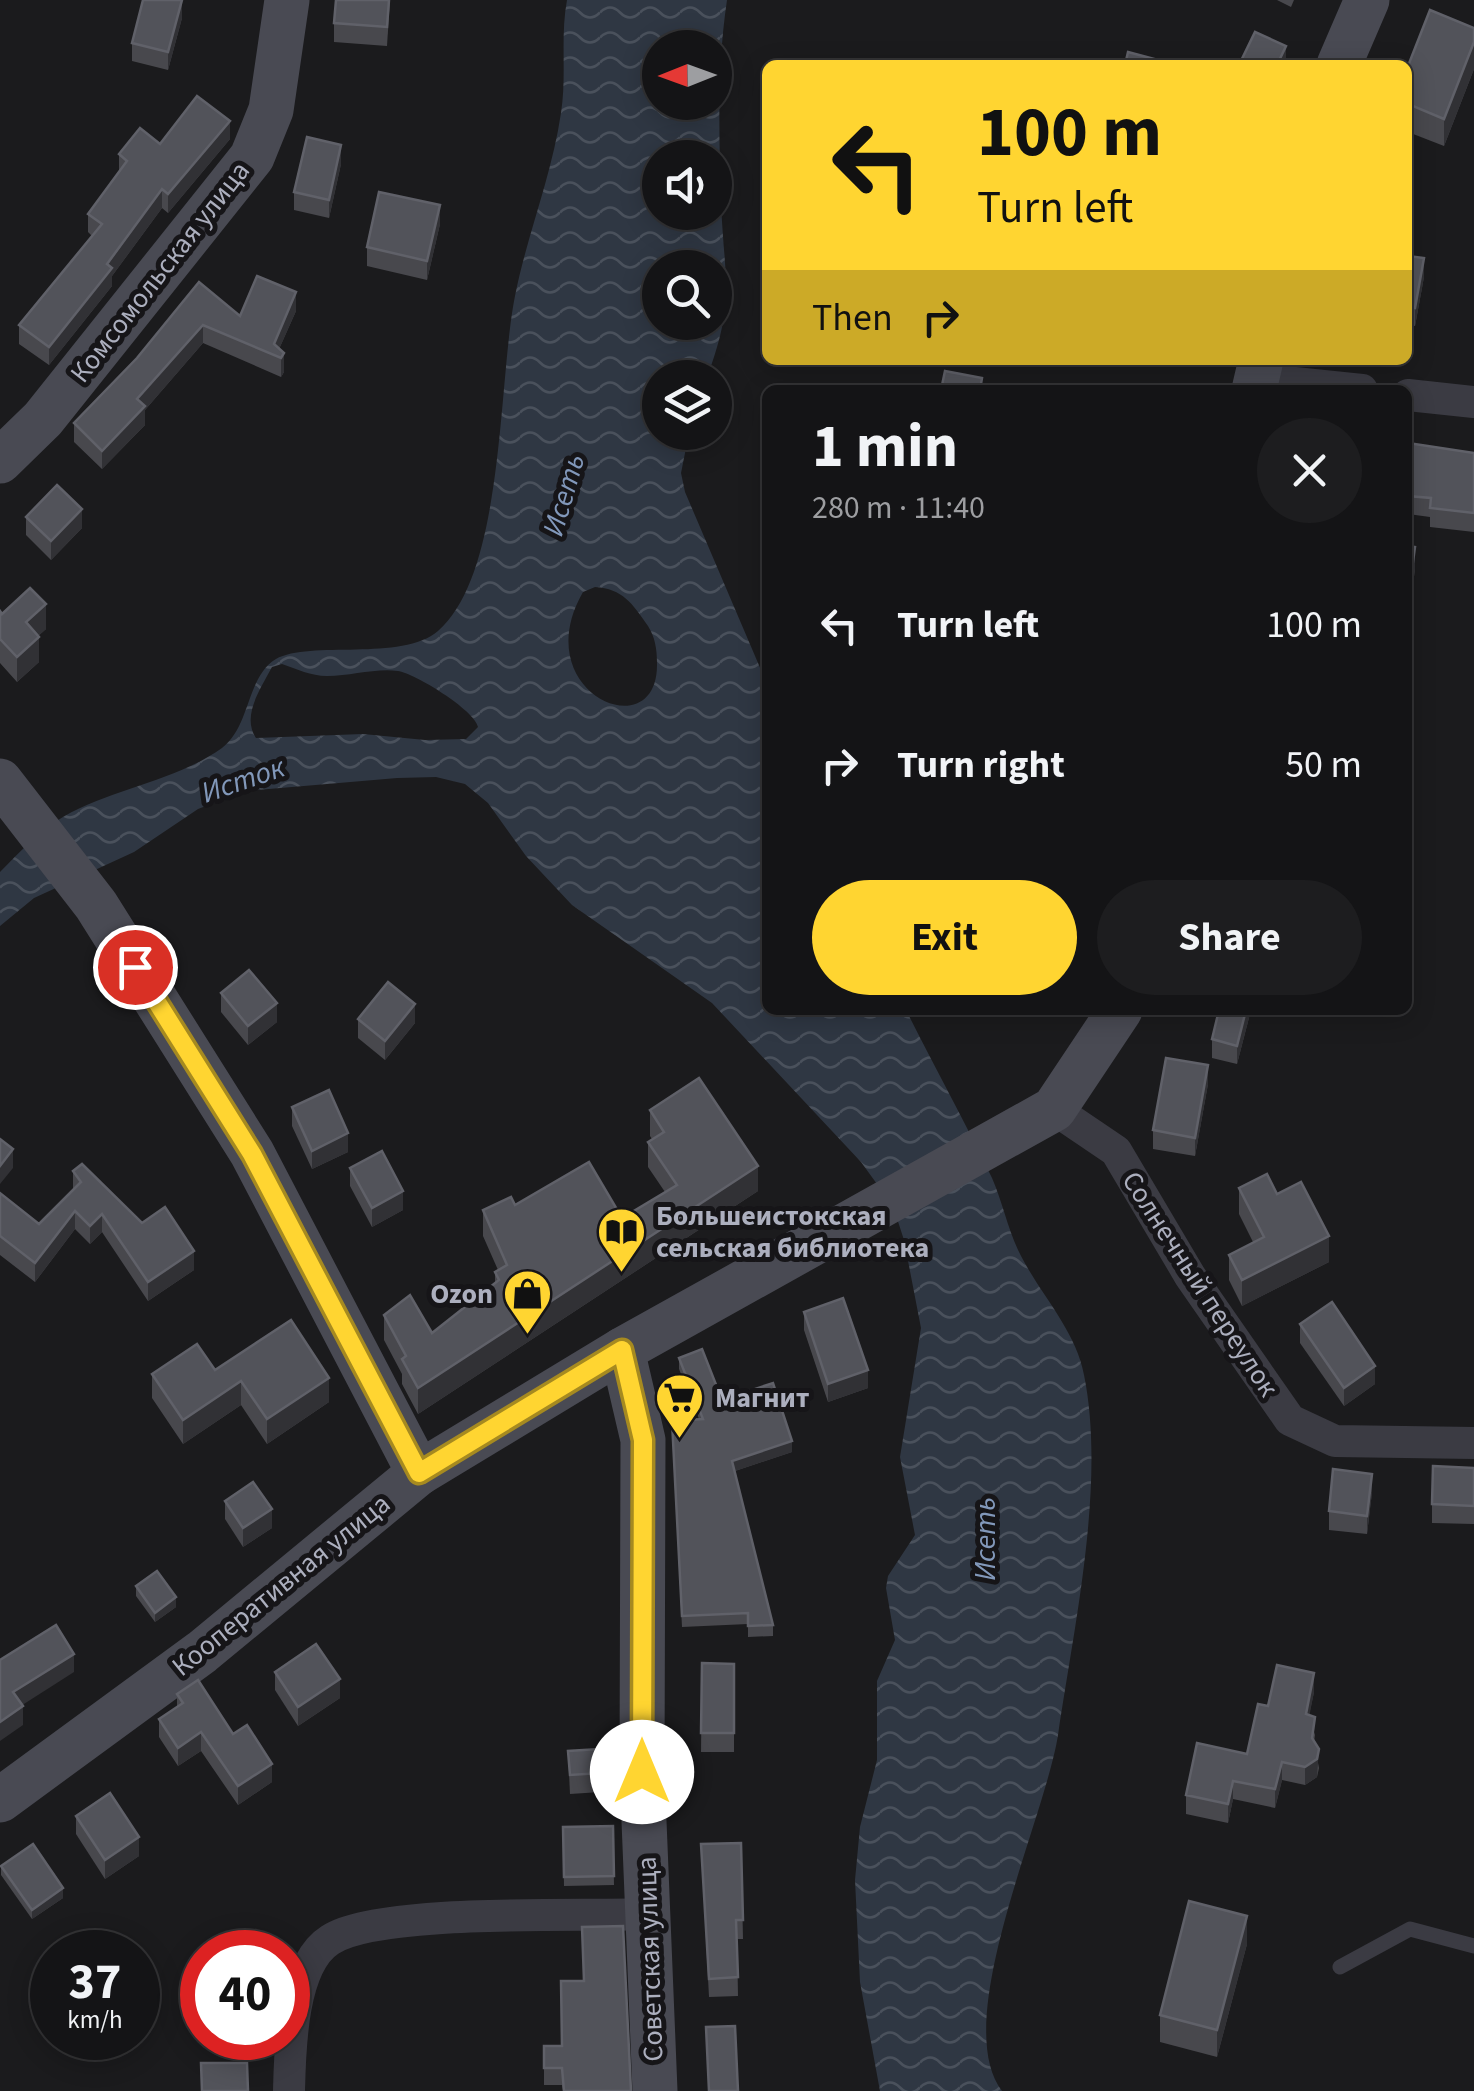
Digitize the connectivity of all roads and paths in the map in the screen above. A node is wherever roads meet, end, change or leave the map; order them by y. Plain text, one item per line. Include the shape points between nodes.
1 (286, 0) edge
2 (1367, 0) edge
3 (1340, 60) edge
4 (1257, 376) edge
5 (1324, 385) edge
6 (1412, 395) edge
7 (1474, 402) edge
8 (0, 462) edge
9 (12, 797) edge
10 (1116, 1015) edge
11 (1041, 1117) junction
12 (622, 1350) junction
13 (1474, 1443) edge
14 (419, 1473) junction
15 (0, 1800) edge
16 (649, 1914) junction
17 (1474, 1946) edge
18 (1340, 1967) dead end
19 (289, 2091) edge
20 (655, 2091) edge

1 - 8 street, Комсомольская улица via 271,110 252,156 43,419
2 - 3 street
4 - 5 street
6 - 7 street
9 - 14 street via 96,905 252,1154
10 - 11 street
11 - 12 street, Кооперативная улица
11 - 13 street, Солнечный переулок via 1116,1150 1190,1276 1290,1420 1335,1441
12 - 14 street, Кооперативная улица
12 - 16 street, Советская улица via 643,1440
14 - 15 street, Кооперативная улица via 202,1652
16 - 19 street via 421,1919 328,1940 302,1981
16 - 20 street, Советская улица
17 - 18 lane via 1410,1929

